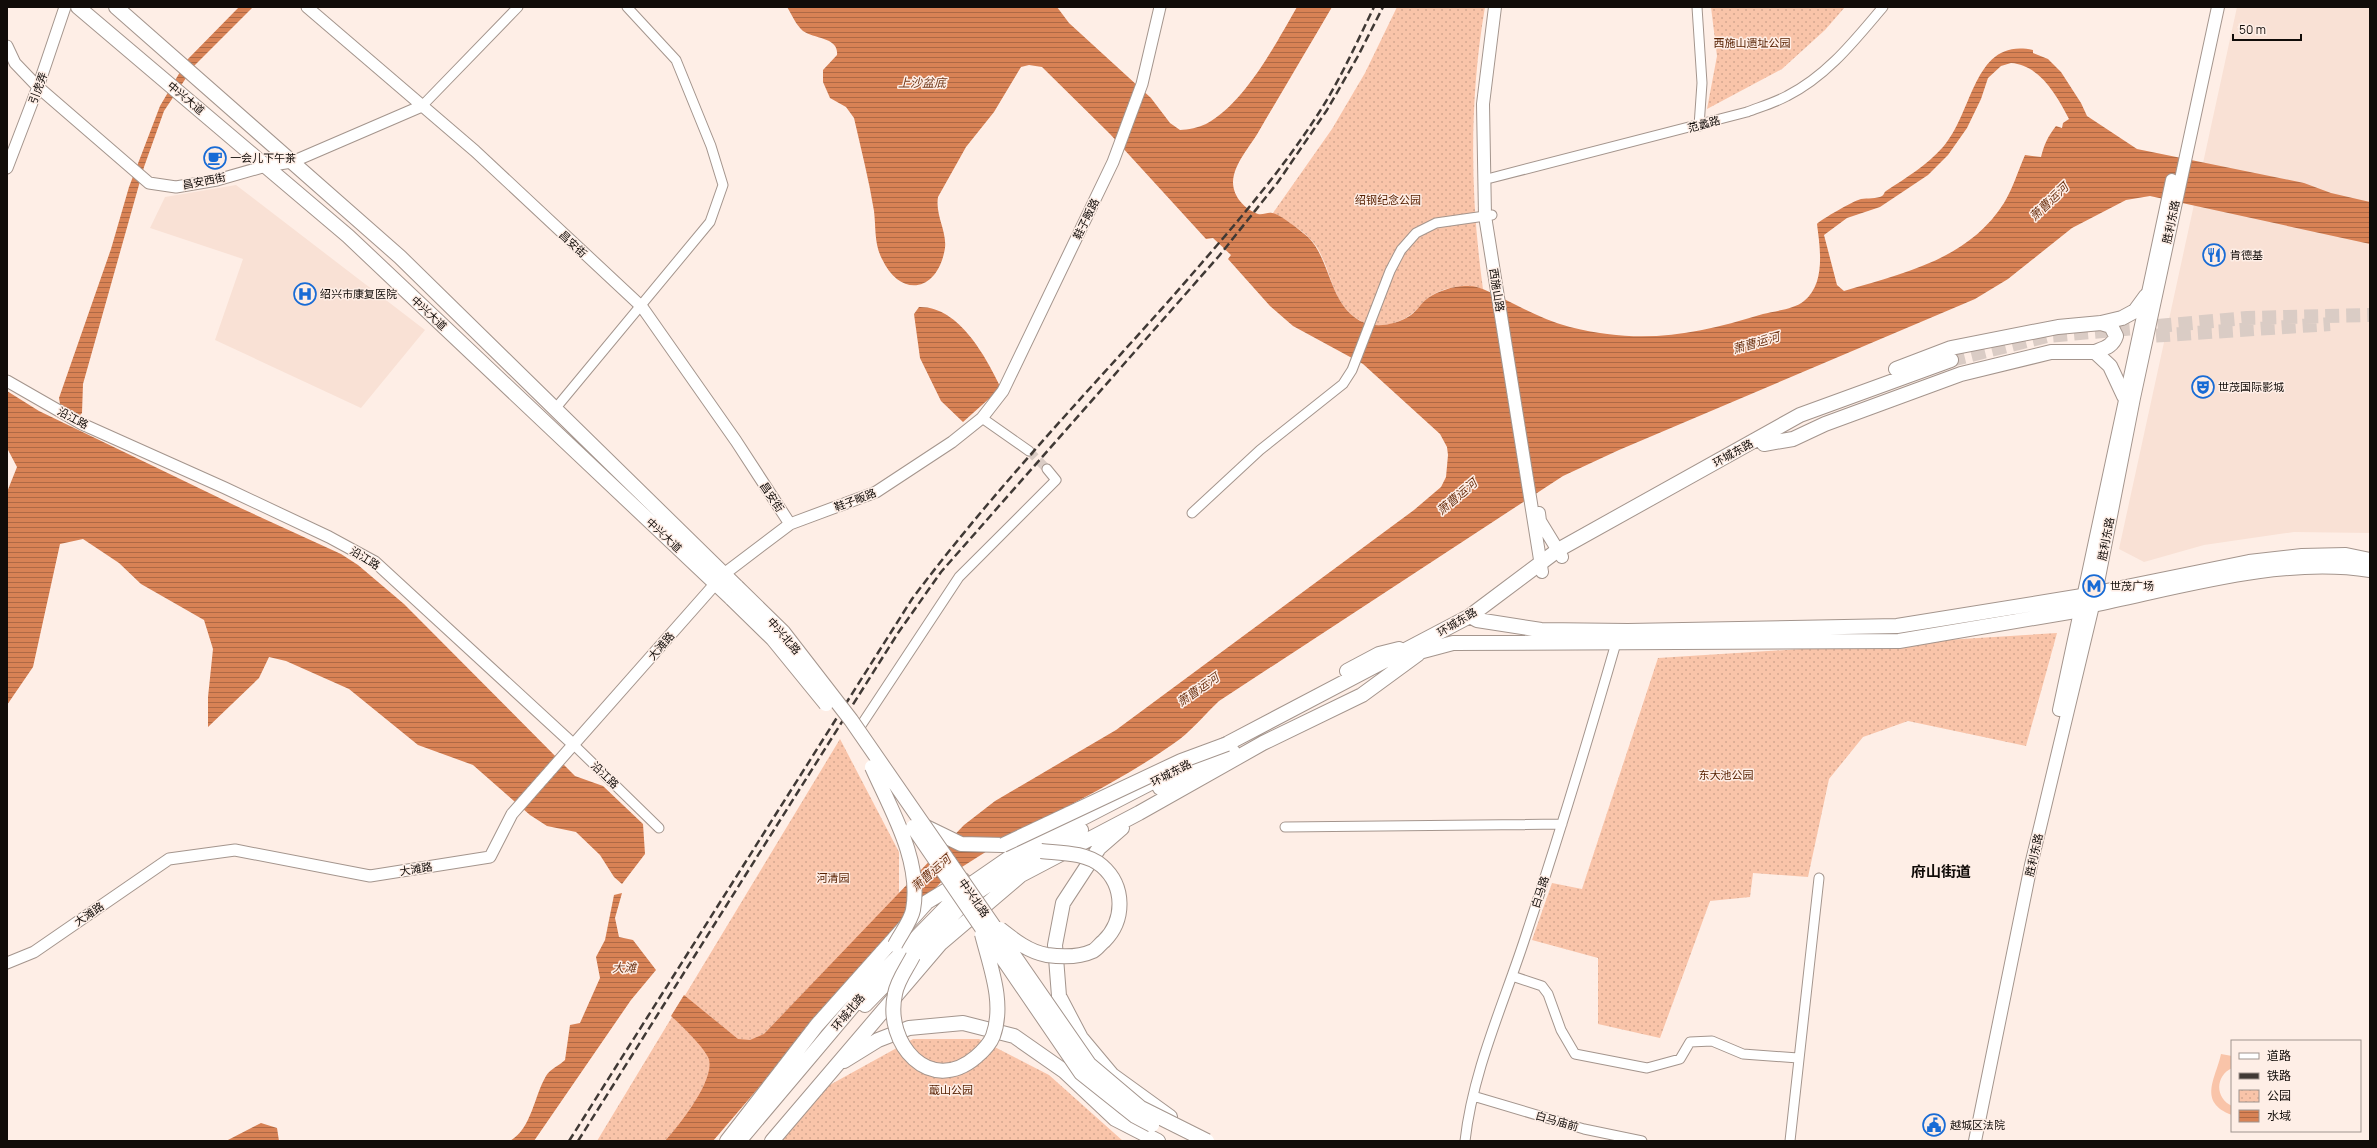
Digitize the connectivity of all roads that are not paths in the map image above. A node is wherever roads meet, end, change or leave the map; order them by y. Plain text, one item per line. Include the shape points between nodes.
1 (65, 7) edge
2 (78, 7) edge
3 (116, 7) edge
4 (307, 7) edge
5 (518, 7) edge
6 (628, 7) edge
7 (1160, 7) edge
8 (1495, 7) edge
9 (1500, 7) edge
10 (1696, 7) edge
11 (1883, 7) edge
12 (2209, 7) edge
13 (2218, 7) edge
14 (7, 46) edge
15 (38, 87) junction
16 (422, 106) junction
17 (1699, 126) junction
18 (2184, 144) junction
19 (292, 162) junction
20 (266, 166) junction
21 (7, 168) edge
22 (1491, 178) junction
23 (1489, 220) junction
24 (2166, 228) junction
25 (2146, 296) junction
26 (642, 307) junction
27 (2101, 323) junction
28 (2095, 352) junction
29 (1952, 364) tunnel mouth
30 (7, 381) edge
31 (2124, 396) junction
32 (555, 409) junction
33 (982, 418) junction
34 (1762, 441) junction
35 (1028, 451) tunnel mouth
36 (1046, 469) tunnel mouth
37 (1192, 513) dead end
38 (1537, 522) junction
39 (790, 524) junction
40 (1560, 554) junction
41 (2370, 560) edge
42 (1541, 568) junction
43 (2370, 570) edge
44 (720, 579) junction
45 (735, 593) junction
46 (2088, 601) junction
47 (1474, 618) junction
48 (1616, 643) junction
49 (1419, 650) junction
50 (1364, 676) junction
51 (858, 730) junction
52 (1227, 744) junction
53 (574, 745) junction
54 (872, 767) junction
55 (1139, 813) junction
56 (1562, 824) junction
57 (924, 826) junction
58 (1285, 827) dead end
59 (659, 828) dead end
60 (1041, 851) junction
61 (1819, 878) dead end
62 (966, 894) junction
63 (985, 923) junction
64 (913, 956) junction
65 (7, 962) edge
66 (1512, 976) junction
67 (877, 984) junction
68 (1798, 1058) junction
69 (833, 1068) junction
70 (1473, 1096) junction
71 (727, 1141) edge
72 (739, 1141) edge
73 (772, 1141) edge
74 (1158, 1141) edge
75 (1184, 1141) edge
76 (1207, 1141) edge
77 (1217, 1141) edge
78 (1465, 1141) edge
79 (1642, 1141) edge
80 (1790, 1141) edge
81 (1967, 1141) edge
82 (1975, 1141) edge

1 - 15 street, 引虎弄
2 - 20 main road, 中兴大道
3 - 19 main road, 中兴大道
4 - 16 street, 昌安街
5 - 16 street
6 - 26 street via 676,60 711,146 723,185 710,222
7 - 33 street, 鞋子畈路 via 1142,84 1113,162 1003,390
8 - 23 main road, 西施山路 via 1483,104
9 - 22 main road, 西施山路 via 1489,104
10 - 17 street via 1702,83
11 - 17 street, 范蠡路 via 1820,76 1787,96 1747,112
12 - 18 main road, 胜利东路
13 - 18 main road, 胜利东路
14 - 15 street, 昌安西街 via 15,63
15 - 20 street, 昌安西街 via 149,183 176,187 217,180
15 - 21 street, 引虎弄
16 - 19 street, 昌安西街
16 - 26 street, 昌安街 via 475,151
17 - 22 street, 范蠡路
18 - 24 main road, 胜利东路
19 - 20 street, 昌安西街
19 - 32 main road, 中兴大道 via 400,257
20 - 44 main road, 中兴大道 via 348,236
22 - 23 main road, 西施山路
23 - 37 street via 1436,222 1416,233 1401,250 1390,271 1352,370 1343,384 1260,450
23 - 38 main road, 西施山路
24 - 25 main road, 胜利东路
24 - 46 main road, 胜利东路 via 2134,398
25 - 27 main road via 2135,311 2122,318
25 - 31 main road, 胜利东路
26 - 32 street
26 - 39 street, 昌安街 via 736,441
27 - 28 main road via 2110,326 2116,332 2116,336 2108,347
27 - 34 main road via 2058,328 1950,348 1789,411 1772,423
28 - 31 main road via 2110,366
28 - 34 main road via 2052,352 1961,374 1825,424 1793,439
29 - 34 main road, 环城东路
30 - 53 street, 沿江路 via 82,424 225,488 329,537 375,562
31 - 46 main road, 胜利东路
32 - 44 main road, 中兴大道
33 - 35 street
33 - 39 street, 鞋子畈路 via 952,442 876,492
34 - 40 main road, 环城东路
36 - 51 street via 1056,480 959,577
38 - 40 main road, 西施山路
38 - 42 main road, 西施山路
39 - 44 street, 鞋子畈路
40 - 42 main road, 环城东路
41 - 46 main road via 2346,555 2302,556 2249,562
42 - 47 main road, 环城东路
43 - 46 main road via 2344,566 2302,566 2251,572
44 - 45 main road, 中兴大道
44 - 53 street, 大滩路
45 - 51 main road, 中兴北路, bridge via 783,632
45 - 54 main road, 中兴北路, bridge via 844,725
46 - 47 main road via 1897,626 1541,630
46 - 48 main road via 1899,642
46 - 81 main road, 胜利东路
46 - 82 main road, 胜利东路
47 - 49 main road, 环城东路
48 - 49 main road via 1453,643
48 - 56 street, 白马路
49 - 50 main road, 环城东路
49 - 55 main road via 1362,694 1263,743
49 - 71 main road via 1379,654 1209,746 1142,774 927,902 817,1025
50 - 52 main road, 环城东路
50 - 60 main road, 环城东路
51 - 57 main road, 中兴北路, bridge
52 - 57 main road, bridge via 1181,761 1003,845 961,844
52 - 62 main road, 环城东路, bridge via 1019,851
53 - 59 street, 沿江路
53 - 65 street, 大滩路 via 512,814 490,857 370,876 235,850 169,859 34,952
54 - 63 main road, 中兴北路, bridge
54 - 72 main road, bridge via 906,845 914,887 913,911 895,945 796,1064
55 - 69 main road via 1021,875 940,944
55 - 77 main road via 1099,848 1063,903 1056,945 1059,996 1081,1038 1112,1075 1164,1114
56 - 58 street
56 - 66 street, 白马路
57 - 63 main road, 中兴北路, bridge
60 - 62 main road, 环城东路
60 - 63 main road, bridge via 1081,856 1102,865 1116,882 1121,909 1113,932 1093,951 1066,957 1046,955 1025,947
61 - 68 street
62 - 64 main road, 环城北路
62 - 67 main road, 环城北路
63 - 64 main road, bridge via 997,1007 993,1036 984,1051 968,1064 948,1071 933,1070 917,1062 907,1053 896,1032 893,1014 895,993
63 - 75 main road, 中兴北路, bridge via 1081,1073 1135,1116
63 - 76 main road, 中兴北路, bridge via 1089,1064 1141,1108
64 - 67 main road, 环城北路, bridge
66 - 68 street via 1542,986 1548,994 1561,1030 1575,1054 1647,1068 1680,1059 1690,1042 1712,1041 1743,1054
66 - 70 street, 白马路
67 - 72 main road, 环城北路
68 - 80 street
69 - 73 main road
69 - 74 main road via 878,1040 909,1028 963,1023 1014,1036 1064,1071 1115,1119
70 - 78 street, 白马路 via 1468,1110
70 - 79 street, 白马庙前 via 1584,1129

